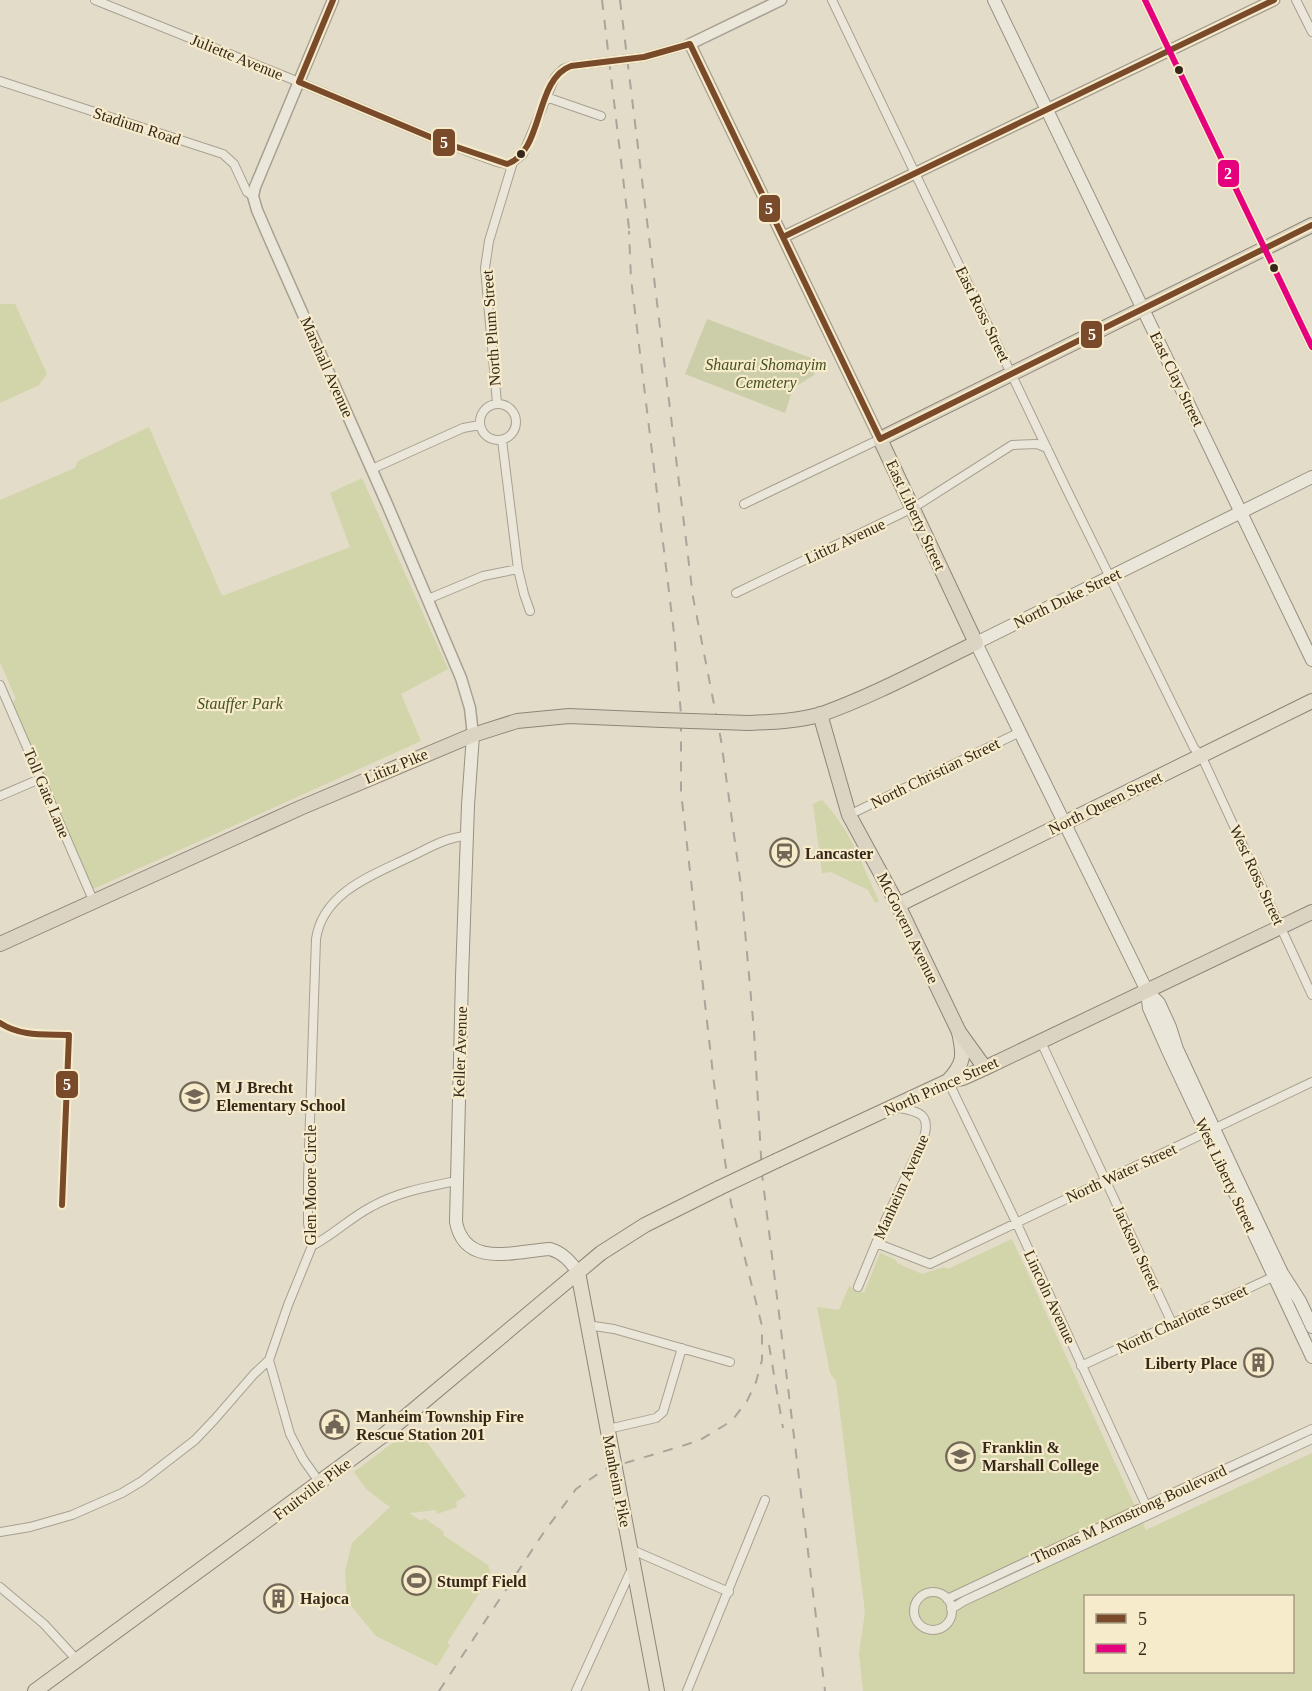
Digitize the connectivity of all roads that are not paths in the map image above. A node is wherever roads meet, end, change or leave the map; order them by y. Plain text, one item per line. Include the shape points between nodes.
1 (95, 0) edge
2 (333, 0) edge
3 (781, 0) edge
4 (832, 0) edge
5 (994, 0) edge
6 (1145, 0) edge
7 (1274, 0) edge
8 (1296, 0) edge
9 (105, 2) edge
10 (1312, 32) edge
11 (690, 44) junction
12 (1169, 51) junction
13 (0, 81) edge
14 (299, 82) junction
15 (546, 97) junction
16 (1047, 110) junction
17 (601, 117) dead end
18 (513, 162) junction
19 (916, 174) junction
20 (253, 196) junction
21 (1312, 225) edge
22 (783, 237) junction
23 (1264, 248) junction
24 (1143, 308) junction
25 (1312, 347) edge
26 (1011, 373) junction
27 (496, 403) junction
28 (480, 425) junction
29 (880, 439) junction
30 (502, 440) junction
31 (1047, 448) junction
32 (372, 469) junction
33 (1312, 477) edge
34 (744, 504) dead end
35 (913, 508) junction
36 (1241, 512) junction
37 (518, 569) junction
38 (1111, 577) junction
39 (736, 593) dead end
40 (428, 599) junction
41 (530, 611) dead end
42 (976, 643) junction
43 (1312, 660) edge
44 (0, 686) edge
45 (1312, 701) edge
46 (820, 714) junction
47 (1020, 732) junction
48 (473, 735) junction
49 (1201, 755) junction
50 (42, 778) junction
51 (0, 796) edge
52 (849, 815) junction
53 (1064, 823) junction
54 (467, 836) junction
55 (93, 900) junction
56 (898, 905) junction
57 (1312, 912) edge
58 (1280, 927) junction
59 (0, 944) edge
60 (1147, 991) junction
61 (1312, 995) edge
62 (959, 1032) junction
63 (1041, 1042) junction
64 (985, 1068) junction
65 (948, 1081) junction
66 (1312, 1082) edge
67 (894, 1107) junction
68 (1210, 1131) junction
69 (1106, 1180) junction
70 (456, 1181) junction
71 (1017, 1224) junction
72 (876, 1243) junction
73 (312, 1246) junction
74 (578, 1272) junction
75 (1277, 1275) junction
76 (858, 1287) dead end
77 (1172, 1323) junction
78 (587, 1325) junction
79 (1312, 1327) edge
80 (682, 1348) junction
81 (1312, 1357) edge
82 (269, 1360) junction
83 (729, 1362) dead end
84 (1081, 1366) junction
85 (1312, 1429) edge
86 (608, 1430) junction
87 (1312, 1439) edge
88 (320, 1483) junction
89 (765, 1500) dead end
90 (1145, 1505) junction
91 (1149, 1514) junction
92 (0, 1533) edge
93 (630, 1549) junction
94 (634, 1566) junction
95 (0, 1587) edge
96 (729, 1592) junction
97 (947, 1599) junction
98 (951, 1608) junction
99 (76, 1660) junction
100 (35, 1691) edge
101 (576, 1691) edge
102 (657, 1691) edge
103 (687, 1691) edge

1 - 9 street, Juliette Avenue
2 - 14 street
3 - 11 street, North Plum Street
4 - 19 street, East Ross Street
5 - 16 main road, East Clay Street
6 - 12 street
7 - 12 street
8 - 10 street
9 - 14 street, Juliette Avenue
11 - 15 street, North Plum Street via 644,57 567,67 555,77
11 - 22 street, East Liberty Street
12 - 16 street
12 - 23 street
13 - 20 street, Stadium Road via 223,154 234,164 247,192
14 - 18 street, Juliette Avenue via 442,142 497,162
14 - 20 street
15 - 17 street
15 - 18 street, North Plum Street via 523,154
16 - 19 street
16 - 24 main road, East Clay Street
18 - 27 street, North Plum Street via 489,241 485,268
19 - 22 street
19 - 26 street, East Ross Street
20 - 32 street, Marshall Avenue
21 - 23 highway
22 - 29 street, East Liberty Street
23 - 24 highway
23 - 25 street
24 - 26 highway
24 - 36 main road, East Clay Street
26 - 29 highway
26 - 31 street, East Ross Street
27 - 28 street, North Plum Street via 485,408
27 - 30 street, North Plum Street via 511,409 516,419 513,433
28 - 30 street via 486,436
28 - 32 street via 463,428
29 - 34 street
29 - 35 highway, East Liberty Street
30 - 37 street
31 - 35 street, Lititz Avenue via 1037,444 1012,445
31 - 38 street, East Ross Street
32 - 40 street, Marshall Avenue
33 - 36 main road, North Duke Street
35 - 39 street, Lititz Avenue
35 - 42 highway, East Liberty Street
36 - 38 main road, North Duke Street
36 - 43 main road, East Clay Street
37 - 40 street via 483,576
37 - 41 street
38 - 42 main road, North Duke Street
38 - 49 street, East Ross Street via 1194,748
40 - 48 street, Marshall Avenue via 467,693
42 - 46 highway, North Duke Street
42 - 47 main road, East Liberty Street
44 - 50 street, Toll Gate Lane
45 - 49 main road, North Queen Street
46 - 48 highway, Lititz Pike, bridge via 749,723 569,716 517,721
46 - 52 highway, McGovern Avenue
47 - 52 street, North Christian Street
47 - 53 main road, East Liberty Street
48 - 54 main road, Keller Avenue
48 - 55 highway, Lititz Pike
49 - 53 main road, North Queen Street
49 - 58 street, West Ross Street
50 - 51 street
50 - 55 street, Toll Gate Lane
52 - 56 highway, McGovern Avenue
53 - 56 main road, North Queen Street
53 - 60 main road, West Liberty Street
54 - 70 main road, Keller Avenue
54 - 73 street, Glen Moore Circle via 447,838 362,880 336,900 319,924 308,1179
55 - 59 highway, Lititz Pike
56 - 62 highway, McGovern Avenue
57 - 58 highway, North Prince Street
58 - 60 highway, North Prince Street
58 - 61 street, West Ross Street
60 - 63 highway, North Prince Street
60 - 68 main road, West Liberty Street via 1149,1008
62 - 64 highway, McGovern Avenue
62 - 65 main road via 962,1062
63 - 64 highway, North Prince Street
63 - 69 street, Jackson Street
64 - 65 main road, North Prince Street
65 - 67 main road, North Prince Street
65 - 71 street, Lincoln Avenue
66 - 68 street, North Water Street
67 - 72 street, Manheim Avenue via 917,1112 927,1127
67 - 74 main road, North Prince Street, bridge via 636,1230
68 - 69 street, North Water Street
68 - 75 main road, West Liberty Street
69 - 71 street, North Water Street
69 - 77 street, Jackson Street
70 - 73 street via 410,1191 374,1205
70 - 74 main road, Keller Avenue via 456,1222 460,1237 469,1247 492,1254 550,1249 566,1257
71 - 72 street, North Water Street via 930,1264
71 - 84 street, Lincoln Avenue
72 - 76 street, Manheim Avenue
73 - 82 street, Glen Moore Circle
74 - 78 main road, Manheim Pike
74 - 88 main road, Fruitville Pike via 390,1430
75 - 77 street, North Charlotte Street
75 - 79 main road, West Liberty Street via 1300,1301
75 - 81 main road, West Liberty Street
77 - 84 street, North Charlotte Street
78 - 80 street
78 - 86 main road, Manheim Pike
80 - 83 street
80 - 86 street via 663,1412 656,1419
82 - 88 street via 291,1436
82 - 92 street, Glen Moore Circle via 195,1440 142,1481 72,1515
84 - 90 street, Lincoln Avenue
85 - 90 street, Thomas M Armstrong Boulevard
86 - 93 main road, Manheim Pike
87 - 91 street, Thomas M Armstrong Boulevard
88 - 99 main road, Fruitville Pike
89 - 96 street
90 - 91 street, Lincoln Avenue
90 - 97 street, Thomas M Armstrong Boulevard
91 - 98 street, Thomas M Armstrong Boulevard
93 - 94 main road, Manheim Pike
93 - 96 street
94 - 101 street
94 - 102 main road, Manheim Pike
95 - 99 street via 44,1624
96 - 103 street
97 - 98 street
97 - 98 street, Thomas M Armstrong Boulevard via 932,1592 922,1595 915,1604 916,1620 927,1629 936,1629 948,1621
99 - 100 main road, Fruitville Pike

